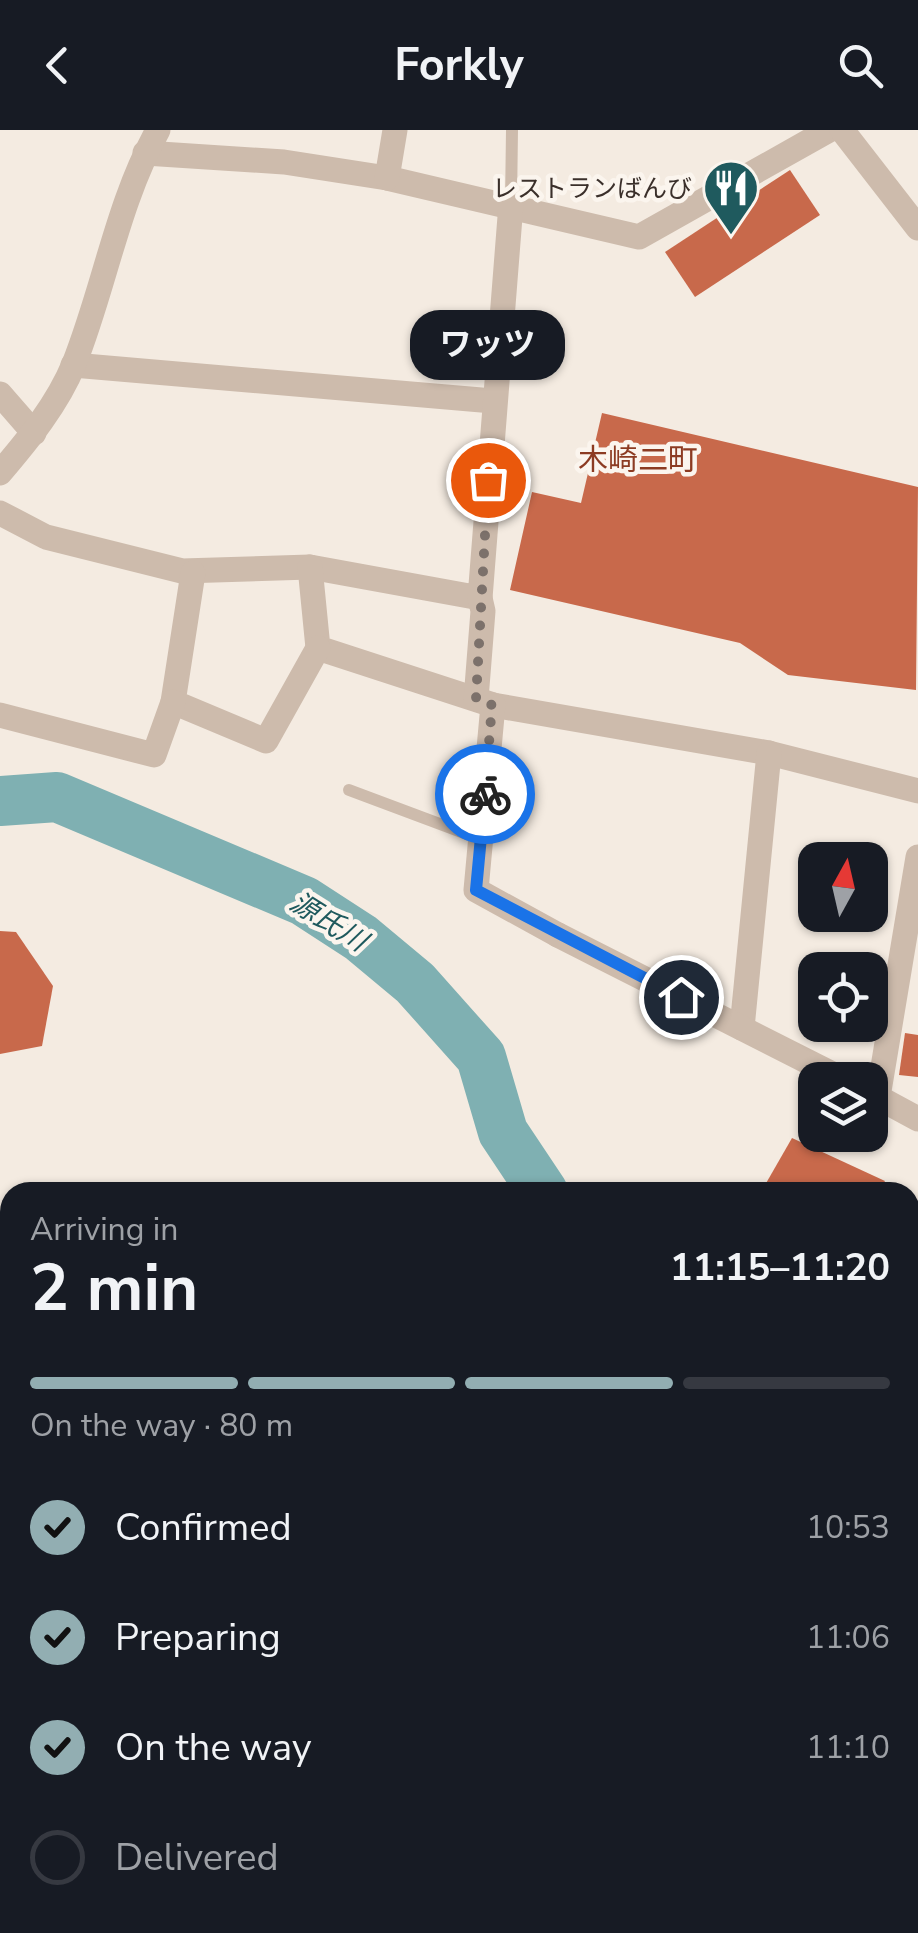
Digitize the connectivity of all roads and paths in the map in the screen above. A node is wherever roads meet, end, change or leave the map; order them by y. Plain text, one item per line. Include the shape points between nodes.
1 (395, 130) edge
2 (512, 130) edge
3 (829, 130) edge
4 (842, 130) edge
5 (152, 141) edge
6 (387, 178) junction
7 (511, 204) junction
8 (918, 228) edge
9 (73, 365) junction
10 (0, 394) edge
11 (493, 401) junction
12 (34, 433) junction
13 (0, 473) edge
14 (0, 513) edge
15 (310, 567) junction
16 (194, 572) junction
17 (480, 598) junction
18 (318, 648) junction
19 (173, 702) junction
20 (484, 702) junction
21 (0, 715) edge
22 (769, 753) junction
23 (349, 790) dead end
24 (918, 791) edge
25 (480, 839) junction
26 (918, 857) edge
27 (742, 1028) junction
28 (809, 1062) edge
29 (880, 1062) edge
30 (888, 1102) edge
31 (918, 1118) edge

1 - 6 street
2 - 7 lane
3 - 7 street via 639,237
4 - 8 street
5 - 6 street
5 - 9 street via 132,180
6 - 7 street
7 - 11 street
9 - 11 street
9 - 12 street
10 - 12 street
11 - 17 street
12 - 13 street
14 - 16 street via 46,537
15 - 16 street
15 - 17 street
15 - 18 street
16 - 19 street
17 - 20 street
18 - 19 street via 266,742
18 - 20 street
19 - 21 street via 154,755
20 - 22 street
20 - 25 street
22 - 24 street
22 - 27 street
23 - 25 lane
25 - 27 street via 476,890
26 - 29 street
27 - 28 street
30 - 31 street

